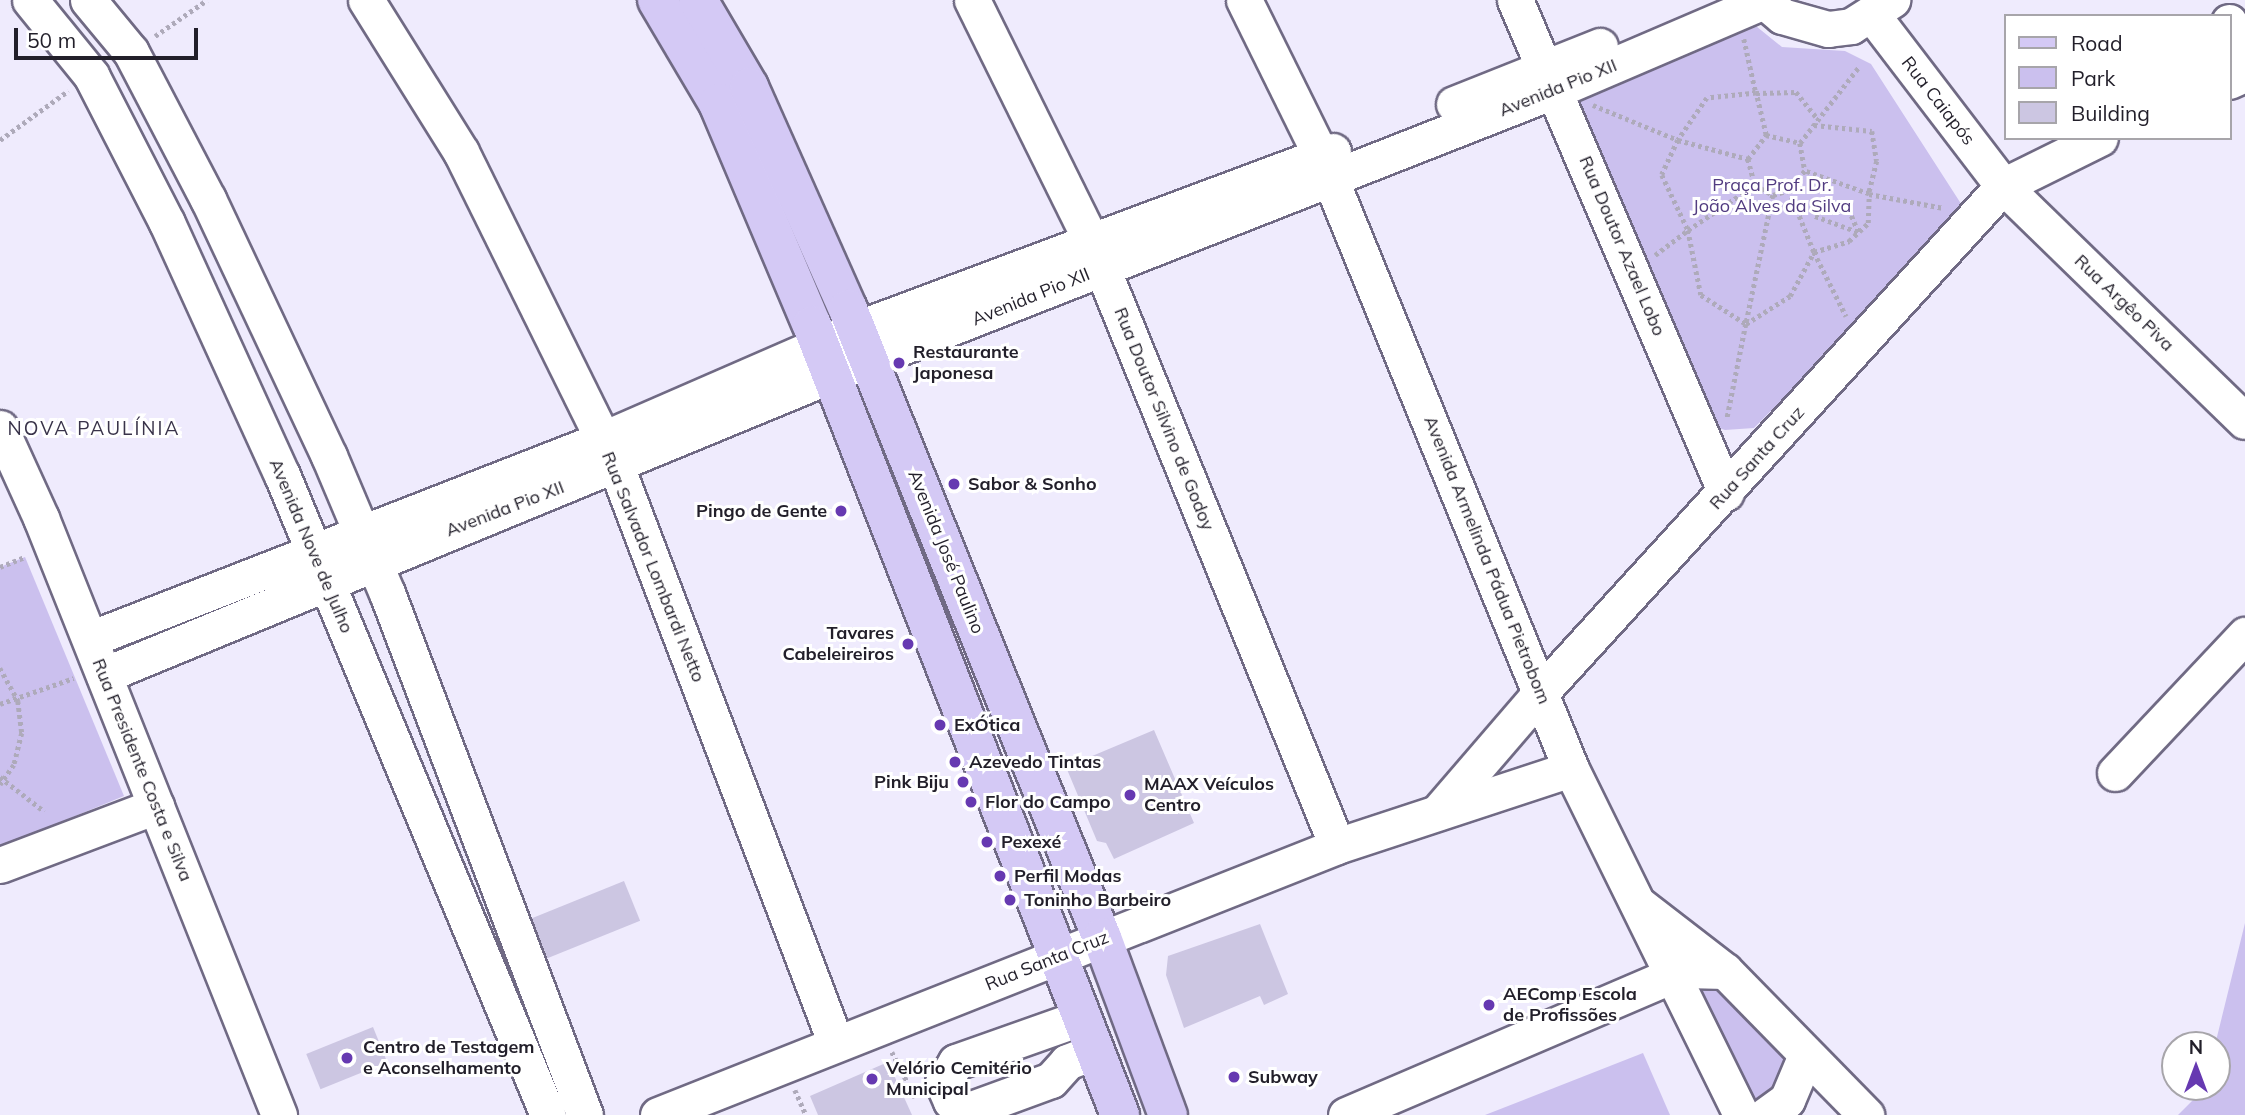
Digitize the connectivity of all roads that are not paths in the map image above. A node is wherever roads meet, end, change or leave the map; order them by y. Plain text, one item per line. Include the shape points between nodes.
1 (30, 0) edge
2 (88, 0) edge
3 (366, 0) edge
4 (657, 0) edge
5 (698, 0) edge
6 (972, 0) edge
7 (1244, 0) edge
8 (1515, 0) edge
9 (1714, 0) edge
10 (1764, 0) edge
11 (1882, 8) edge
12 (2231, 26) edge
13 (2245, 50) edge
14 (1563, 87) junction
15 (2096, 140) edge
16 (1325, 167) junction
17 (2003, 186) junction
18 (1097, 255) junction
19 (862, 345) junction
20 (826, 360) junction
21 (2245, 421) edge
22 (0, 428) edge
23 (609, 453) junction
24 (1726, 493) junction
25 (368, 547) junction
26 (320, 567) junction
27 (2245, 635) edge
28 (90, 639) junction
29 (90, 676) junction
30 (1542, 691) junction
31 (1571, 769) junction
32 (2115, 773) dead end
33 (156, 806) junction
34 (1438, 812) junction
35 (1337, 846) junction
36 (0, 865) edge
37 (1631, 897) junction
38 (1102, 938) junction
39 (1060, 956) junction
40 (1725, 971) junction
41 (1672, 975) junction
42 (836, 1044) junction
43 (1806, 1055) junction
44 (279, 1115) edge
45 (548, 1115) edge
46 (585, 1115) edge
47 (658, 1115) edge
48 (1120, 1115) edge
49 (1168, 1115) edge
50 (1346, 1115) edge
51 (1741, 1115) edge
52 (1766, 1115) edge
53 (1866, 1115) edge

1 - 26 street, Avenida Nove de Julho via 91,75 167,223
2 - 25 street via 131,52 208,199
3 - 23 street, Rua Salvador Lombardi Netto via 461,152
4 - 20 main road via 718,103
5 - 19 main road, Avenida José Paulino via 749,87
6 - 18 street, Rua Doutor Silvino de Godoy
7 - 16 street, Avenida Armelinda Pádua Pietrobom
8 - 14 street, Rua Doutor Azael Lobo
9 - 14 street, Avenida Pio XII
10 - 11 street via 1782,16 1816,27 1851,26
10 - 14 street, Avenida Pio XII
11 - 17 street, Rua Caiapós
12 - 13 street
14 - 16 street, Avenida Pio XII
14 - 24 street, Rua Doutor Azael Lobo via 1632,272
15 - 17 street, Rua Santa Cruz
16 - 18 street, Avenida Pio XII
16 - 30 street, Avenida Armelinda Pádua Pietrobom
17 - 21 street, Rua Argêo Piva
17 - 24 street, Rua Santa Cruz
18 - 19 street, Avenida Pio XII
18 - 35 street, Rua Doutor Silvino de Godoy
19 - 20 street, Avenida Pio XII
19 - 38 main road, Avenida José Paulino
20 - 23 street, Avenida Pio XII
20 - 39 main road
22 - 28 street, Rua Presidente Costa e Silva
23 - 25 street, Avenida Pio XII
23 - 42 street, Rua Salvador Lombardi Netto
24 - 30 street, Rua Santa Cruz
25 - 26 street, Avenida Pio XII
25 - 46 street
26 - 28 street, Avenida Pio XII
26 - 29 street, Avenida Pio XII
26 - 45 street, Avenida Nove de Julho
27 - 32 street
28 - 29 street, Rua Presidente Costa e Silva
29 - 33 street, Rua Presidente Costa e Silva
30 - 31 street, Avenida Armelinda Pádua Pietrobom
30 - 34 street, Rua Santa Cruz
31 - 34 street, Rua Santa Cruz
31 - 37 street, Avenida Armelinda Pádua Pietrobom
33 - 36 street
33 - 44 street, Rua Presidente Costa e Silva
34 - 35 street, Rua Santa Cruz
35 - 38 street, Rua Santa Cruz
37 - 40 street
37 - 41 street, Avenida Armelinda Pádua Pietrobom
38 - 39 street, Rua Santa Cruz
38 - 49 main road, Avenida José Paulino
39 - 42 street, Rua Santa Cruz
39 - 48 main road
40 - 41 street via 1699,967
40 - 43 street
41 - 50 street
41 - 51 street, Avenida Armelinda Pádua Pietrobom
42 - 47 street, Rua Santa Cruz
43 - 52 street via 1787,1100
43 - 53 street

